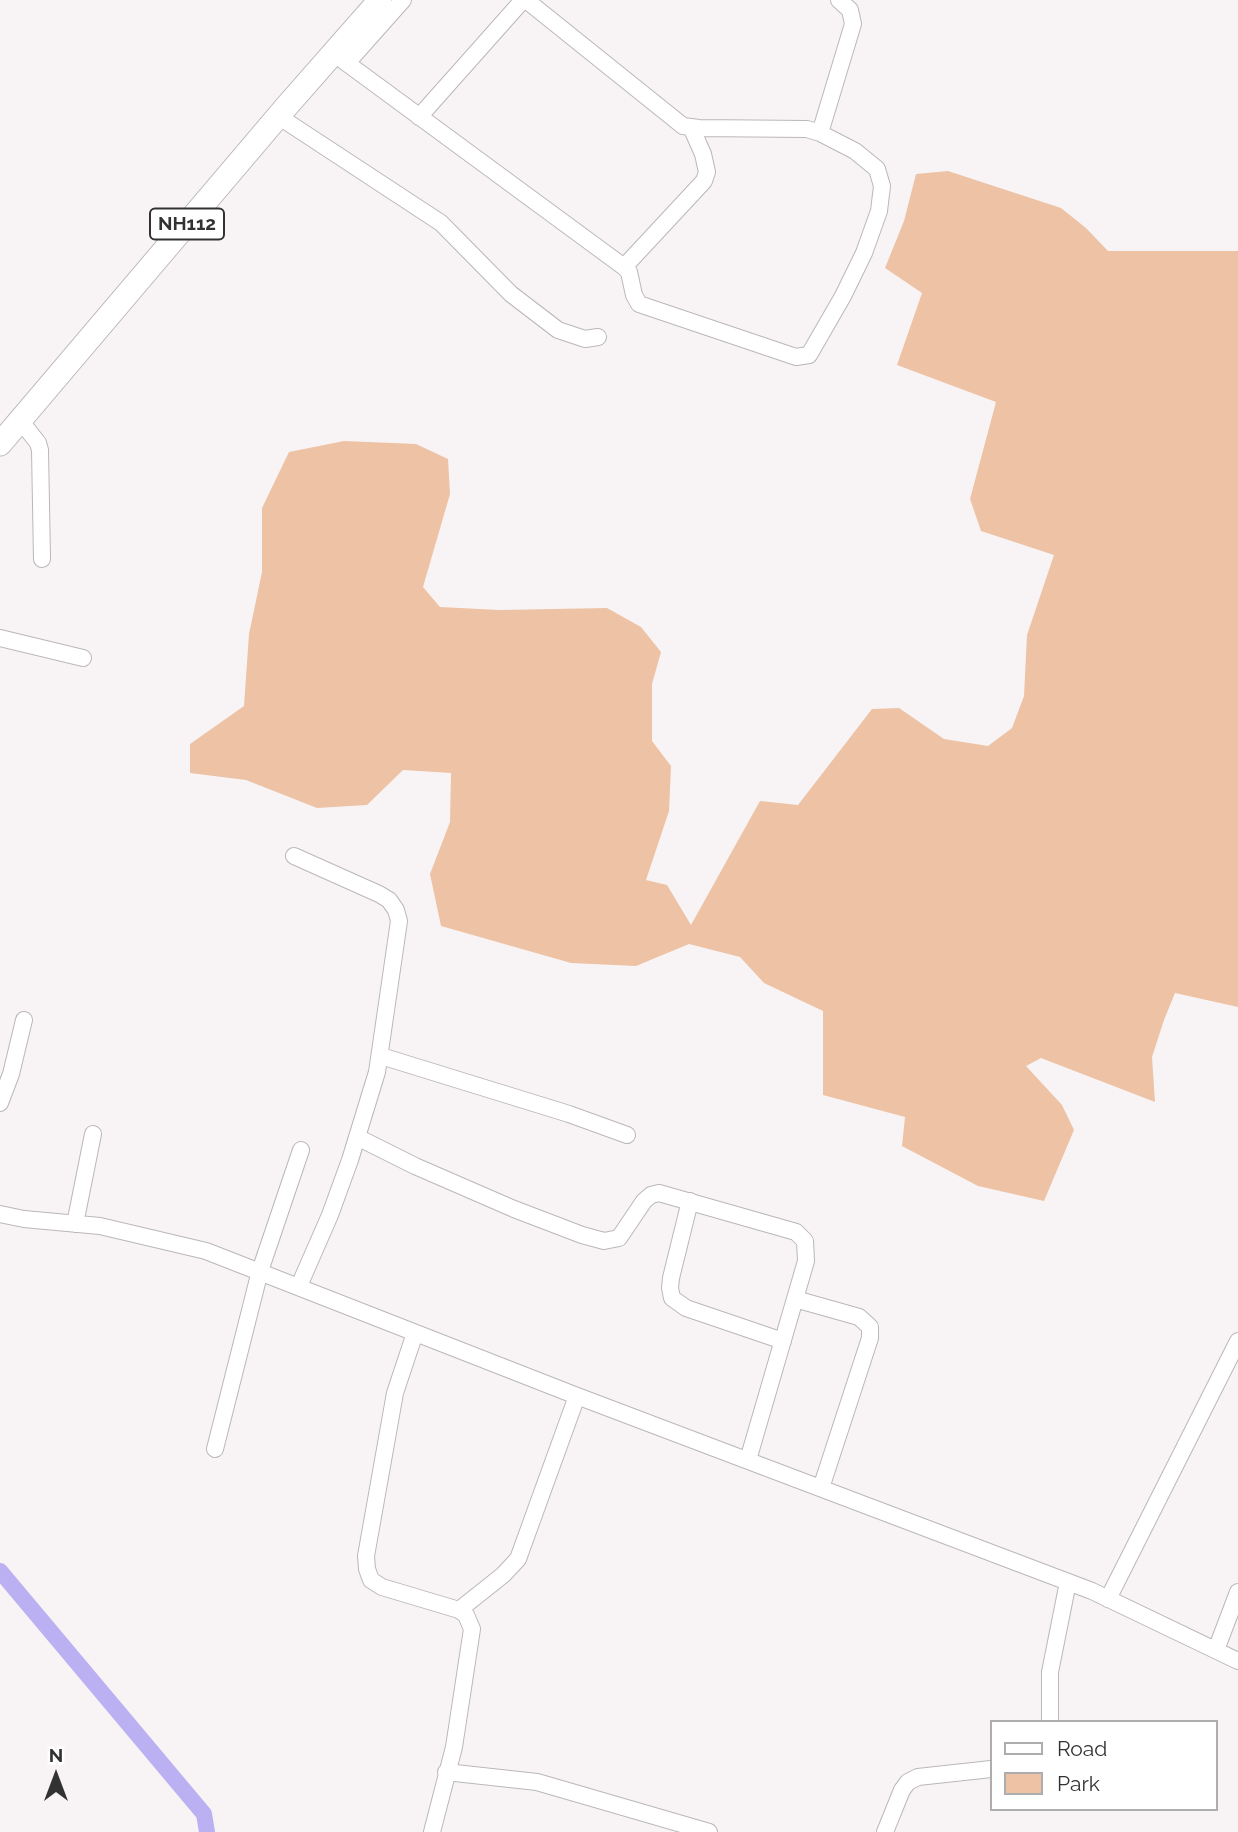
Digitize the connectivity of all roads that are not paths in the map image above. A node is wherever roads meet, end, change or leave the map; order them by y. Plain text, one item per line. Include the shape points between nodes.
1 (380, 0) edge
2 (403, 0) edge
3 (524, 0) edge
4 (839, 0) edge
5 (340, 58) junction
6 (278, 116) junction
7 (419, 117) junction
8 (691, 127) junction
9 (820, 133) junction
10 (624, 267) junction
11 (598, 337) dead end
12 (20, 420) junction
13 (0, 443) edge
14 (42, 559) dead end
15 (0, 638) edge
16 (83, 658) dead end
17 (294, 856) dead end
18 (24, 1020) dead end
19 (381, 1056) junction
20 (0, 1103) edge
21 (93, 1134) dead end
22 (627, 1135) dead end
23 (357, 1137) junction
24 (301, 1150) dead end
25 (690, 1200) junction
26 (0, 1214) edge
27 (75, 1224) junction
28 (260, 1272) junction
29 (299, 1286) junction
30 (795, 1299) junction
31 (415, 1333) junction
32 (783, 1341) junction
33 (1238, 1341) edge
34 (577, 1396) junction
35 (215, 1449) dead end
36 (748, 1460) junction
37 (821, 1488) junction
38 (1068, 1582) junction
39 (1238, 1592) edge
40 (1108, 1599) junction
41 (459, 1611) junction
42 (1216, 1650) junction
43 (1238, 1661) edge
44 (1050, 1720) edge
45 (990, 1769) edge
46 (446, 1772) junction
47 (432, 1832) edge
48 (709, 1832) edge
49 (885, 1832) edge

1 - 5 highway, NH112
2 - 5 street
3 - 7 street
3 - 8 street via 673,119
4 - 9 street via 850,10 853,23
5 - 6 highway, NH112
5 - 7 street
6 - 11 street via 442,223 511,294 558,330 586,339
6 - 12 highway, NH112
7 - 10 street
8 - 9 street
8 - 10 street via 703,154 704,181
9 - 10 street via 867,159 877,169 882,186 879,211 864,253 809,355 796,357 639,304
12 - 13 highway, NH112
12 - 14 street via 40,450
15 - 16 street
17 - 19 street via 379,894 396,910 399,921
18 - 20 street
19 - 22 street
19 - 23 street
21 - 27 street
23 - 25 street via 514,1209 604,1241 619,1238 651,1195
23 - 29 street
24 - 28 street
25 - 30 street via 796,1232 807,1251
25 - 32 street via 671,1278 673,1298 686,1308
26 - 27 street
27 - 28 street via 206,1251
28 - 29 street
28 - 35 street
29 - 31 street
30 - 32 street
30 - 37 street via 859,1317 870,1327
31 - 34 street
31 - 41 street via 395,1393 367,1569 371,1580 382,1587
32 - 36 street
33 - 40 street
34 - 36 street
34 - 41 street via 517,1559
36 - 37 street
37 - 38 street
38 - 40 street
38 - 44 street via 1050,1672
39 - 42 street
40 - 42 street
41 - 46 street via 466,1615 471,1629 459,1720
42 - 43 street
45 - 49 street via 908,1782
46 - 47 street
46 - 48 street via 537,1782

